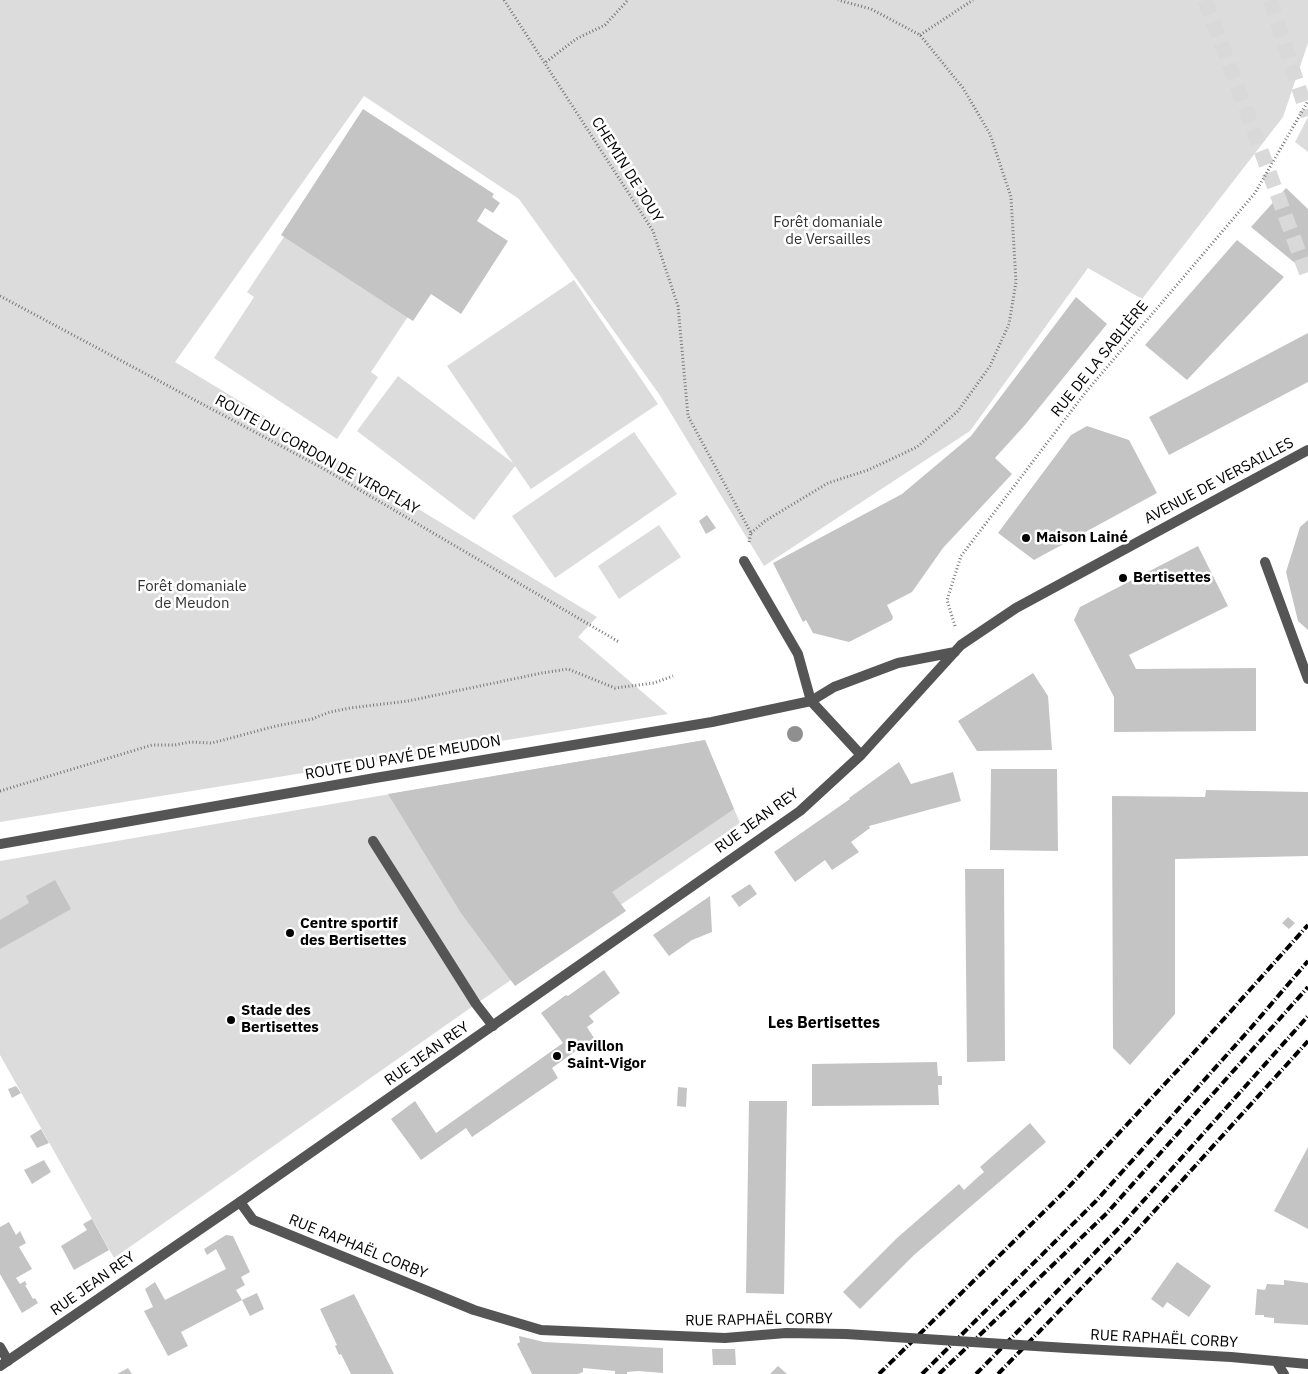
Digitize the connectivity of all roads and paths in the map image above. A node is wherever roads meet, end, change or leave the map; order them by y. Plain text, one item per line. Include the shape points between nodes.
1 (504, 0) edge
2 (628, 0) edge
3 (838, 0) edge
4 (973, 0) edge
5 (920, 35) junction
6 (546, 62) junction
7 (1308, 101) edge
8 (0, 296) edge
9 (1308, 450) edge
10 (744, 561) dead end
11 (1265, 562) dead end
12 (619, 642) dead end
13 (958, 648) junction
14 (673, 676) dead end
15 (1308, 680) edge
16 (811, 700) junction
17 (861, 754) junction
18 (0, 791) edge
19 (373, 841) dead end
20 (0, 844) edge
21 (493, 1026) junction
22 (240, 1202) junction
23 (0, 1347) edge
24 (1276, 1361) junction
25 (4, 1364) edge
26 (1308, 1364) edge
27 (1284, 1374) edge

1 - 6 path, CHEMIN DE JOUY
2 - 6 path via 605,25 576,39
3 - 5 path via 871,9
4 - 5 path
5 - 6 path, CHEMIN DE JOUY via 963,88 990,134 1011,197 1016,282 1009,324 990,366 958,411 917,447 868,470 828,483 751,533 688,416 678,306 653,231
7 - 13 path, RUE DE LA SABLIÈRE via 1255,193 1084,393 961,556 947,600
8 - 12 path, ROUTE DU CORDON DE VIROFLAY via 324,469
9 - 13 street, AVENUE DE VERSAILLES via 1016,608
10 - 16 street via 798,654
11 - 15 street
13 - 16 street, ROUTE DU PAVÉ DE MEUDON via 898,663
13 - 17 street, AVENUE DE VERSAILLES
14 - 18 path via 654,683 615,688 568,669 542,673 388,704 330,712 212,743 152,745
16 - 17 street
16 - 20 street, ROUTE DU PAVÉ DE MEUDON via 703,723
17 - 21 street, RUE JEAN REY via 800,811
19 - 21 street
21 - 22 street, RUE JEAN REY
22 - 24 street, RUE RAPHAËL CORBY, bridge via 253,1220 474,1310 541,1330 725,1338 786,1333 846,1334
22 - 25 street, RUE JEAN REY
23 - 25 street
24 - 26 street, RUE RAPHAËL CORBY
24 - 27 street

